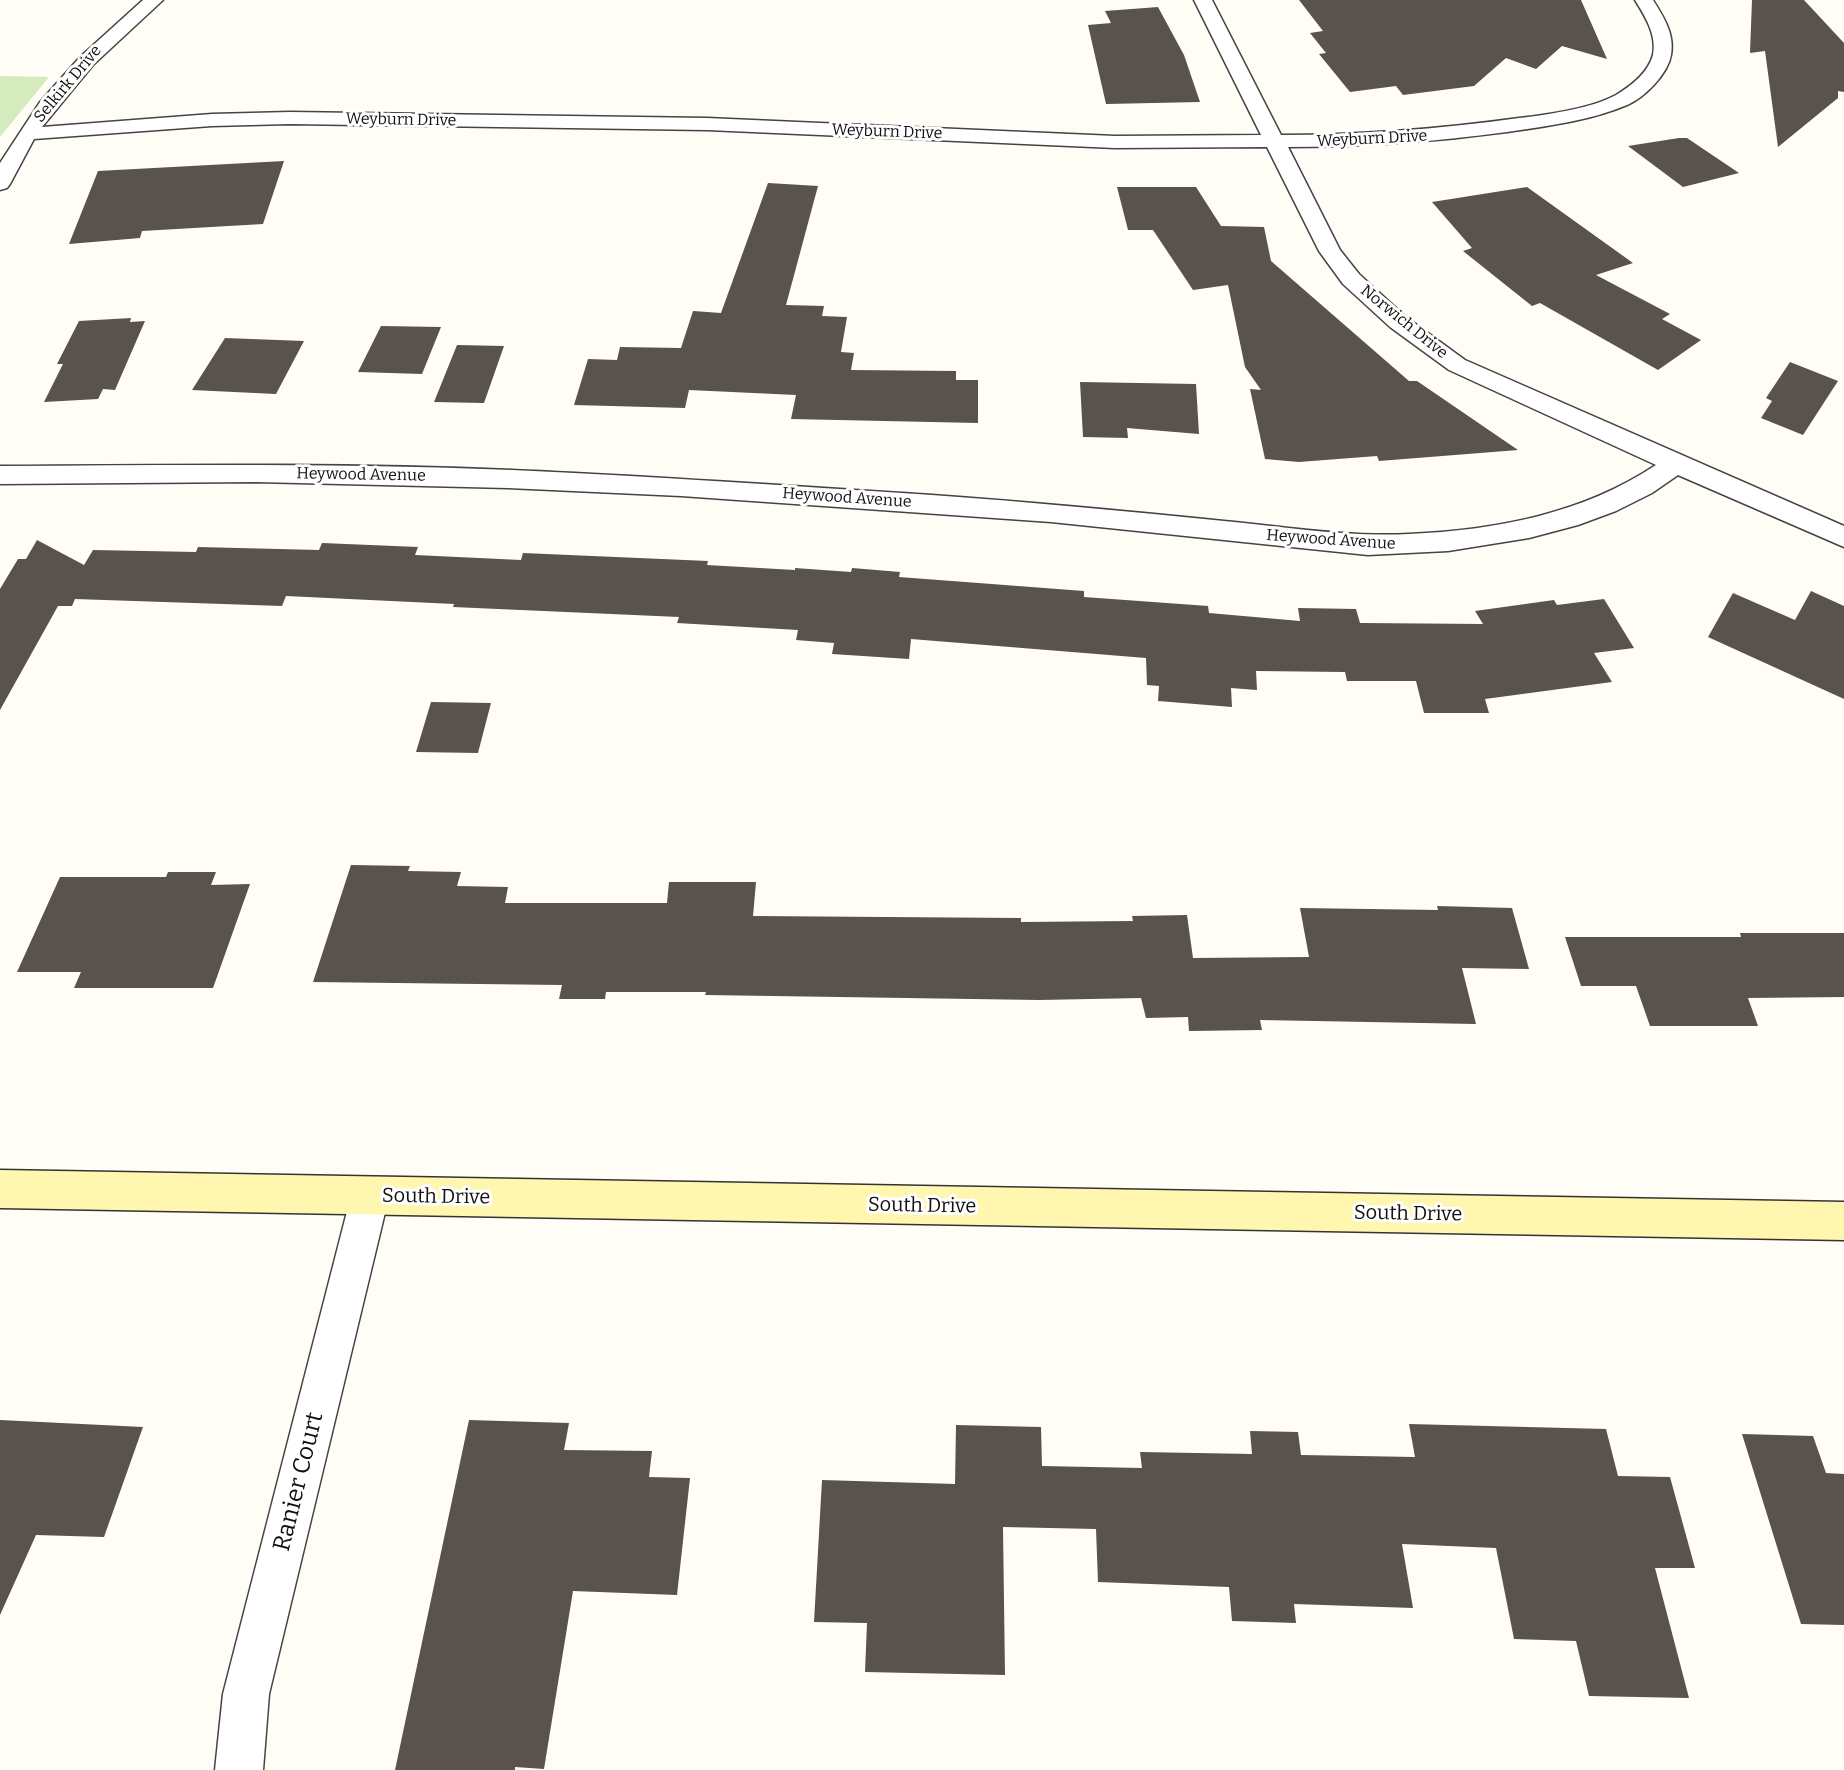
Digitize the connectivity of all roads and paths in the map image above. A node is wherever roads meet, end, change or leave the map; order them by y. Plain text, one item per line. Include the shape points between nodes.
1 (154, 0) edge
2 (1203, 0) edge
3 (1644, 0) edge
4 (27, 134) junction
5 (1276, 142) junction
6 (0, 184) edge
7 (1676, 464) junction
8 (0, 476) edge
9 (1844, 537) edge
10 (0, 1189) edge
11 (370, 1196) junction
12 (1844, 1221) edge
13 (239, 1770) edge

1 - 4 street, Selkirk Drive via 105,40
2 - 5 street, Norwich Drive
3 - 5 street, Weyburn Drive via 1659,27 1662,55 1649,80 1622,100 1564,117 1441,135
4 - 5 street, Weyburn Drive via 290,118 707,124 1115,142
4 - 6 street, Selkirk Drive
5 - 7 street, Norwich Drive via 1330,251 1351,279 1398,322 1457,365
7 - 8 street, Heywood Avenue via 1649,485 1566,518 1475,539 1378,545 1051,513 658,486 268,473
7 - 9 street, Norwich Drive
10 - 11 street, South Drive
11 - 12 street, South Drive
11 - 13 street, Ranier Court via 246,1694

